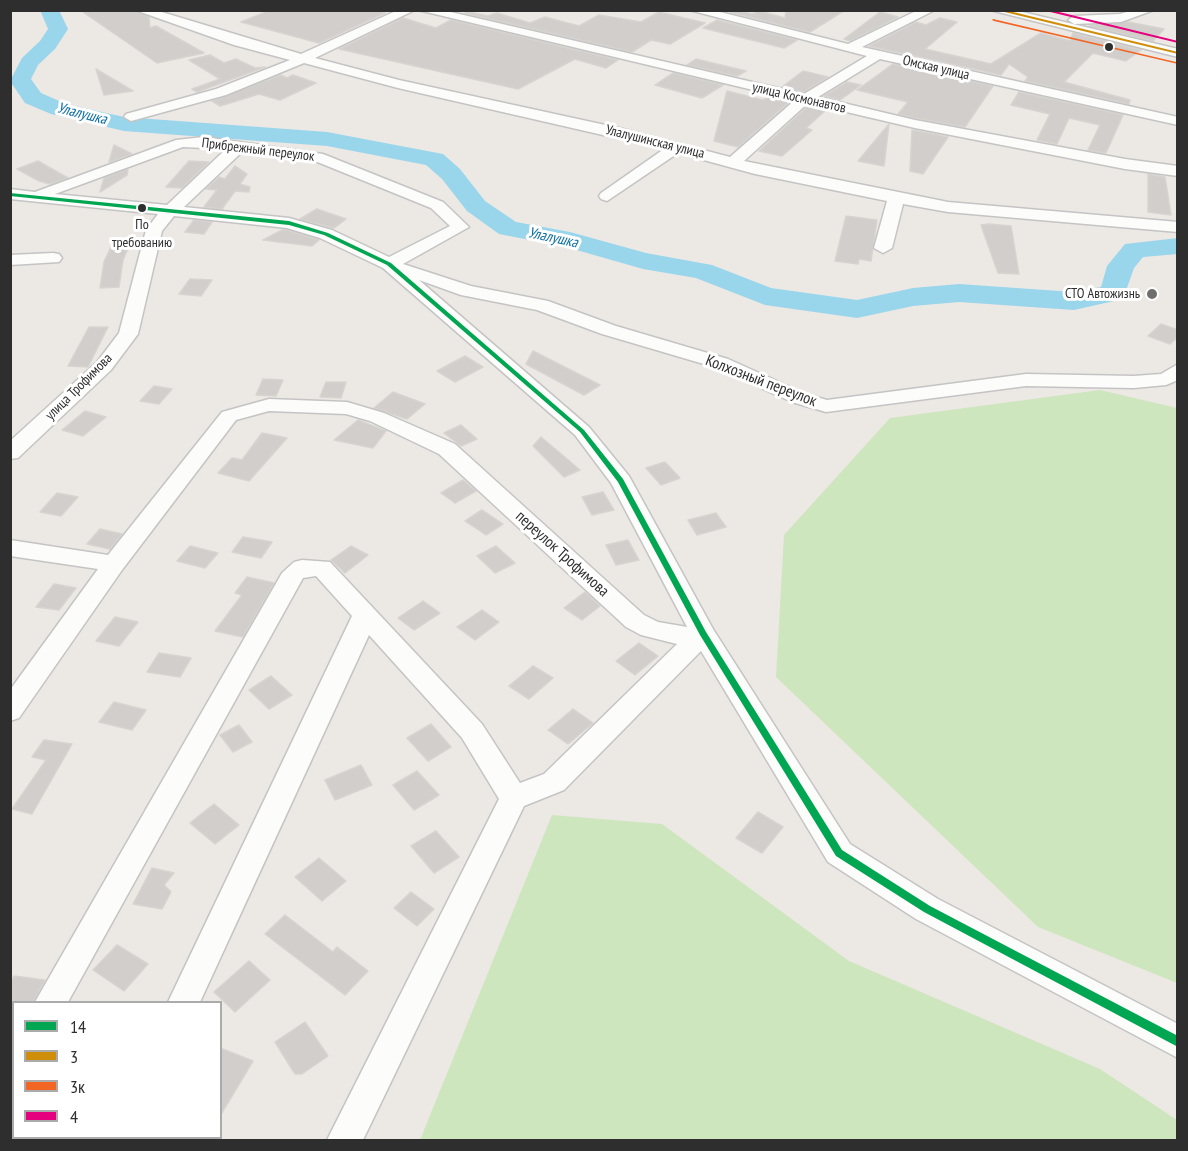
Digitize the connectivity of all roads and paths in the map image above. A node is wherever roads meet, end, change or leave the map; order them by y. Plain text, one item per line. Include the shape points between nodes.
1 (409, 10) edge
2 (424, 10) edge
3 (695, 10) edge
4 (928, 10) edge
5 (996, 10) edge
6 (1148, 10) edge
7 (153, 12) edge
8 (1040, 20) junction
9 (850, 48) junction
10 (1178, 53) edge
11 (878, 55) junction
12 (302, 60) junction
13 (805, 99) junction
14 (131, 117) dead end
15 (1178, 122) edge
16 (239, 146) junction
17 (676, 147) junction
18 (733, 163) junction
19 (1178, 171) edge
20 (10, 194) edge
21 (37, 195) junction
22 (607, 196) dead end
23 (896, 198) junction
24 (169, 212) junction
25 (1178, 227) edge
26 (883, 248) dead end
27 (53, 258) dead end
28 (10, 260) edge
29 (389, 264) junction
30 (1178, 370) edge
31 (10, 453) edge
32 (10, 548) edge
33 (114, 564) junction
34 (366, 613) junction
35 (703, 633) junction
36 (10, 711) edge
37 (514, 798) junction
38 (52, 1001) edge
39 (184, 1001) edge
40 (1178, 1041) edge
41 (345, 1140) edge

1 - 12 street
2 - 13 street, улица Космонавтов
3 - 9 street, Омская улица
4 - 9 street
5 - 8 street
6 - 8 street via 1121,18
7 - 12 street, Улалушинская улица
8 - 10 street
9 - 11 street, Омская улица
11 - 13 street
11 - 15 street, Омская улица
12 - 14 street via 221,92
12 - 17 street, Улалушинская улица
13 - 18 street
13 - 19 street, улица Космонавтов via 1015,144
16 - 21 street, Прибрежный переулок via 194,141 172,145
16 - 24 street, улица Трофимова
16 - 29 street, Прибрежный переулок via 335,162 438,205 461,227
17 - 18 street, Улалушинская улица
17 - 22 street
18 - 23 street, Улалушинская улица
20 - 21 street
21 - 24 street
23 - 25 street, Улалушинская улица via 948,207
23 - 26 street
24 - 29 street via 289,223 326,234
24 - 31 street, улица Трофимова via 154,230 128,334 104,366
27 - 28 street
29 - 30 street, Колхозный переулок via 467,291 541,305 721,363 826,406 1026,380 1166,380
29 - 35 street via 582,431 621,481
32 - 33 street
33 - 35 street, переулок Трофимова via 219,426 240,411 269,405 347,408 377,417 447,449 635,621 669,634
33 - 36 street, переулок Трофимова
34 - 37 street via 472,731
34 - 38 street via 322,568 303,568 294,573
34 - 39 street
35 - 37 street via 554,782
35 - 40 street via 839,852 927,909
37 - 41 street

